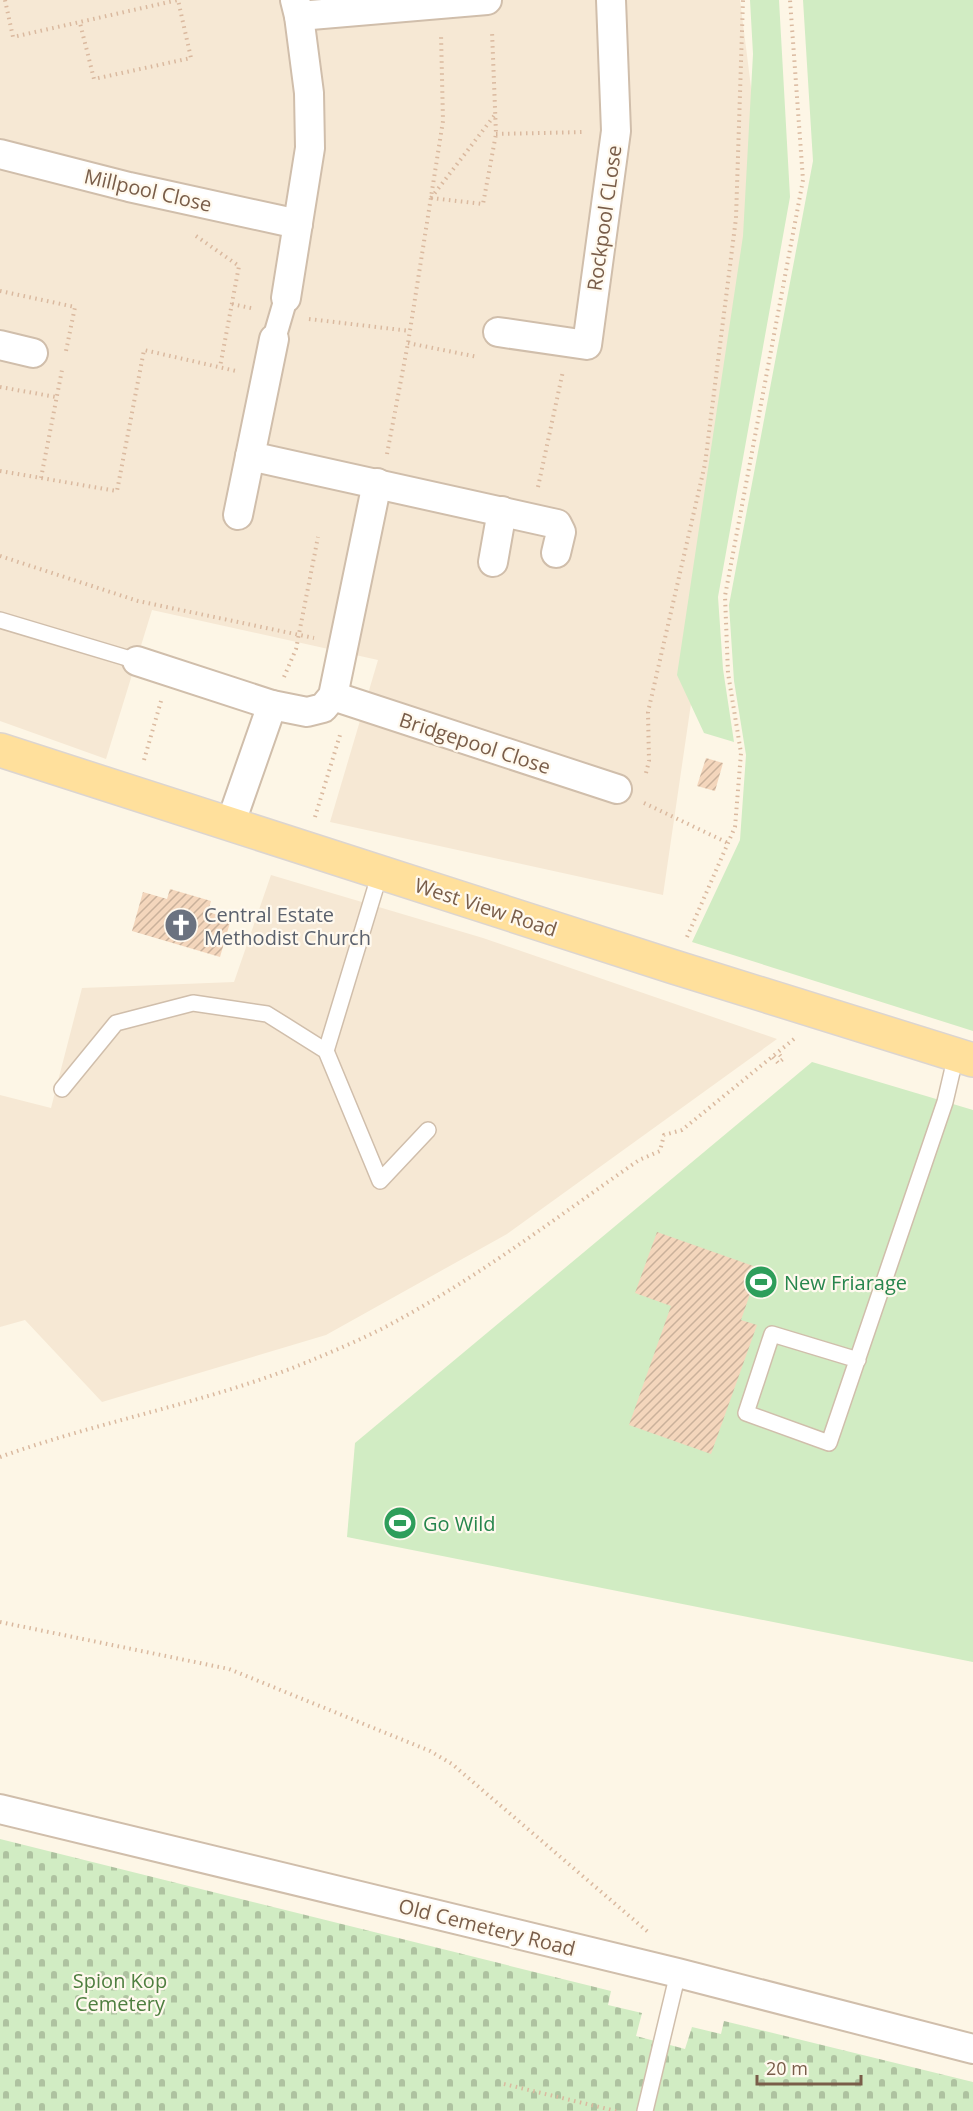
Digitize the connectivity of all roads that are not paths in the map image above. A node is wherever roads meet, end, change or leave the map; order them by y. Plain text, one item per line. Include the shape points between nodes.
1 (610, 0) edge
2 (297, 8) edge
3 (489, 11) edge
4 (1, 156) edge
5 (298, 224) junction
6 (498, 332) road end
7 (0, 345) edge
8 (33, 353) dead end
9 (250, 456) junction
10 (377, 483) junction
11 (502, 511) junction
12 (238, 515) dead end
13 (556, 553) dead end
14 (492, 562) dead end
15 (0, 620) edge
16 (138, 661) joint
17 (333, 696) junction
18 (272, 705) junction
19 (0, 750) edge
20 (628, 795) road end
21 (230, 825) junction
22 (380, 873) junction
23 (326, 1051) junction
24 (964, 1058) edge
25 (62, 1089) dead end
26 (428, 1130) dead end
27 (858, 1360) junction
28 (0, 1809) edge
29 (678, 1973) junction
30 (973, 2049) edge
31 (645, 2111) edge

1 - 6 street, Rockpool CLose via 616,131 587,345
2 - 3 street via 440,4
2 - 5 street via 309,93 310,148
4 - 5 street, Millpool Close
5 - 9 street
7 - 8 street
9 - 10 street
9 - 12 street
10 - 11 street
10 - 17 street
11 - 13 street via 557,524 561,532
11 - 14 street
15 - 16 lane
16 - 18 street
17 - 18 street via 323,708 307,712
17 - 20 street, Bridgepool Close
18 - 21 street
19 - 21 main road, West View Road
21 - 22 main road, West View Road
22 - 23 lane
22 - 24 main road, West View Road
23 - 25 lane via 267,1014 193,1003 117,1023
23 - 26 lane via 380,1181
24 - 27 lane via 945,1102
27 - 27 lane via 829,1443 746,1413 772,1334
28 - 29 street, Old Cemetery Road
29 - 30 street, Old Cemetery Road
29 - 31 lane

